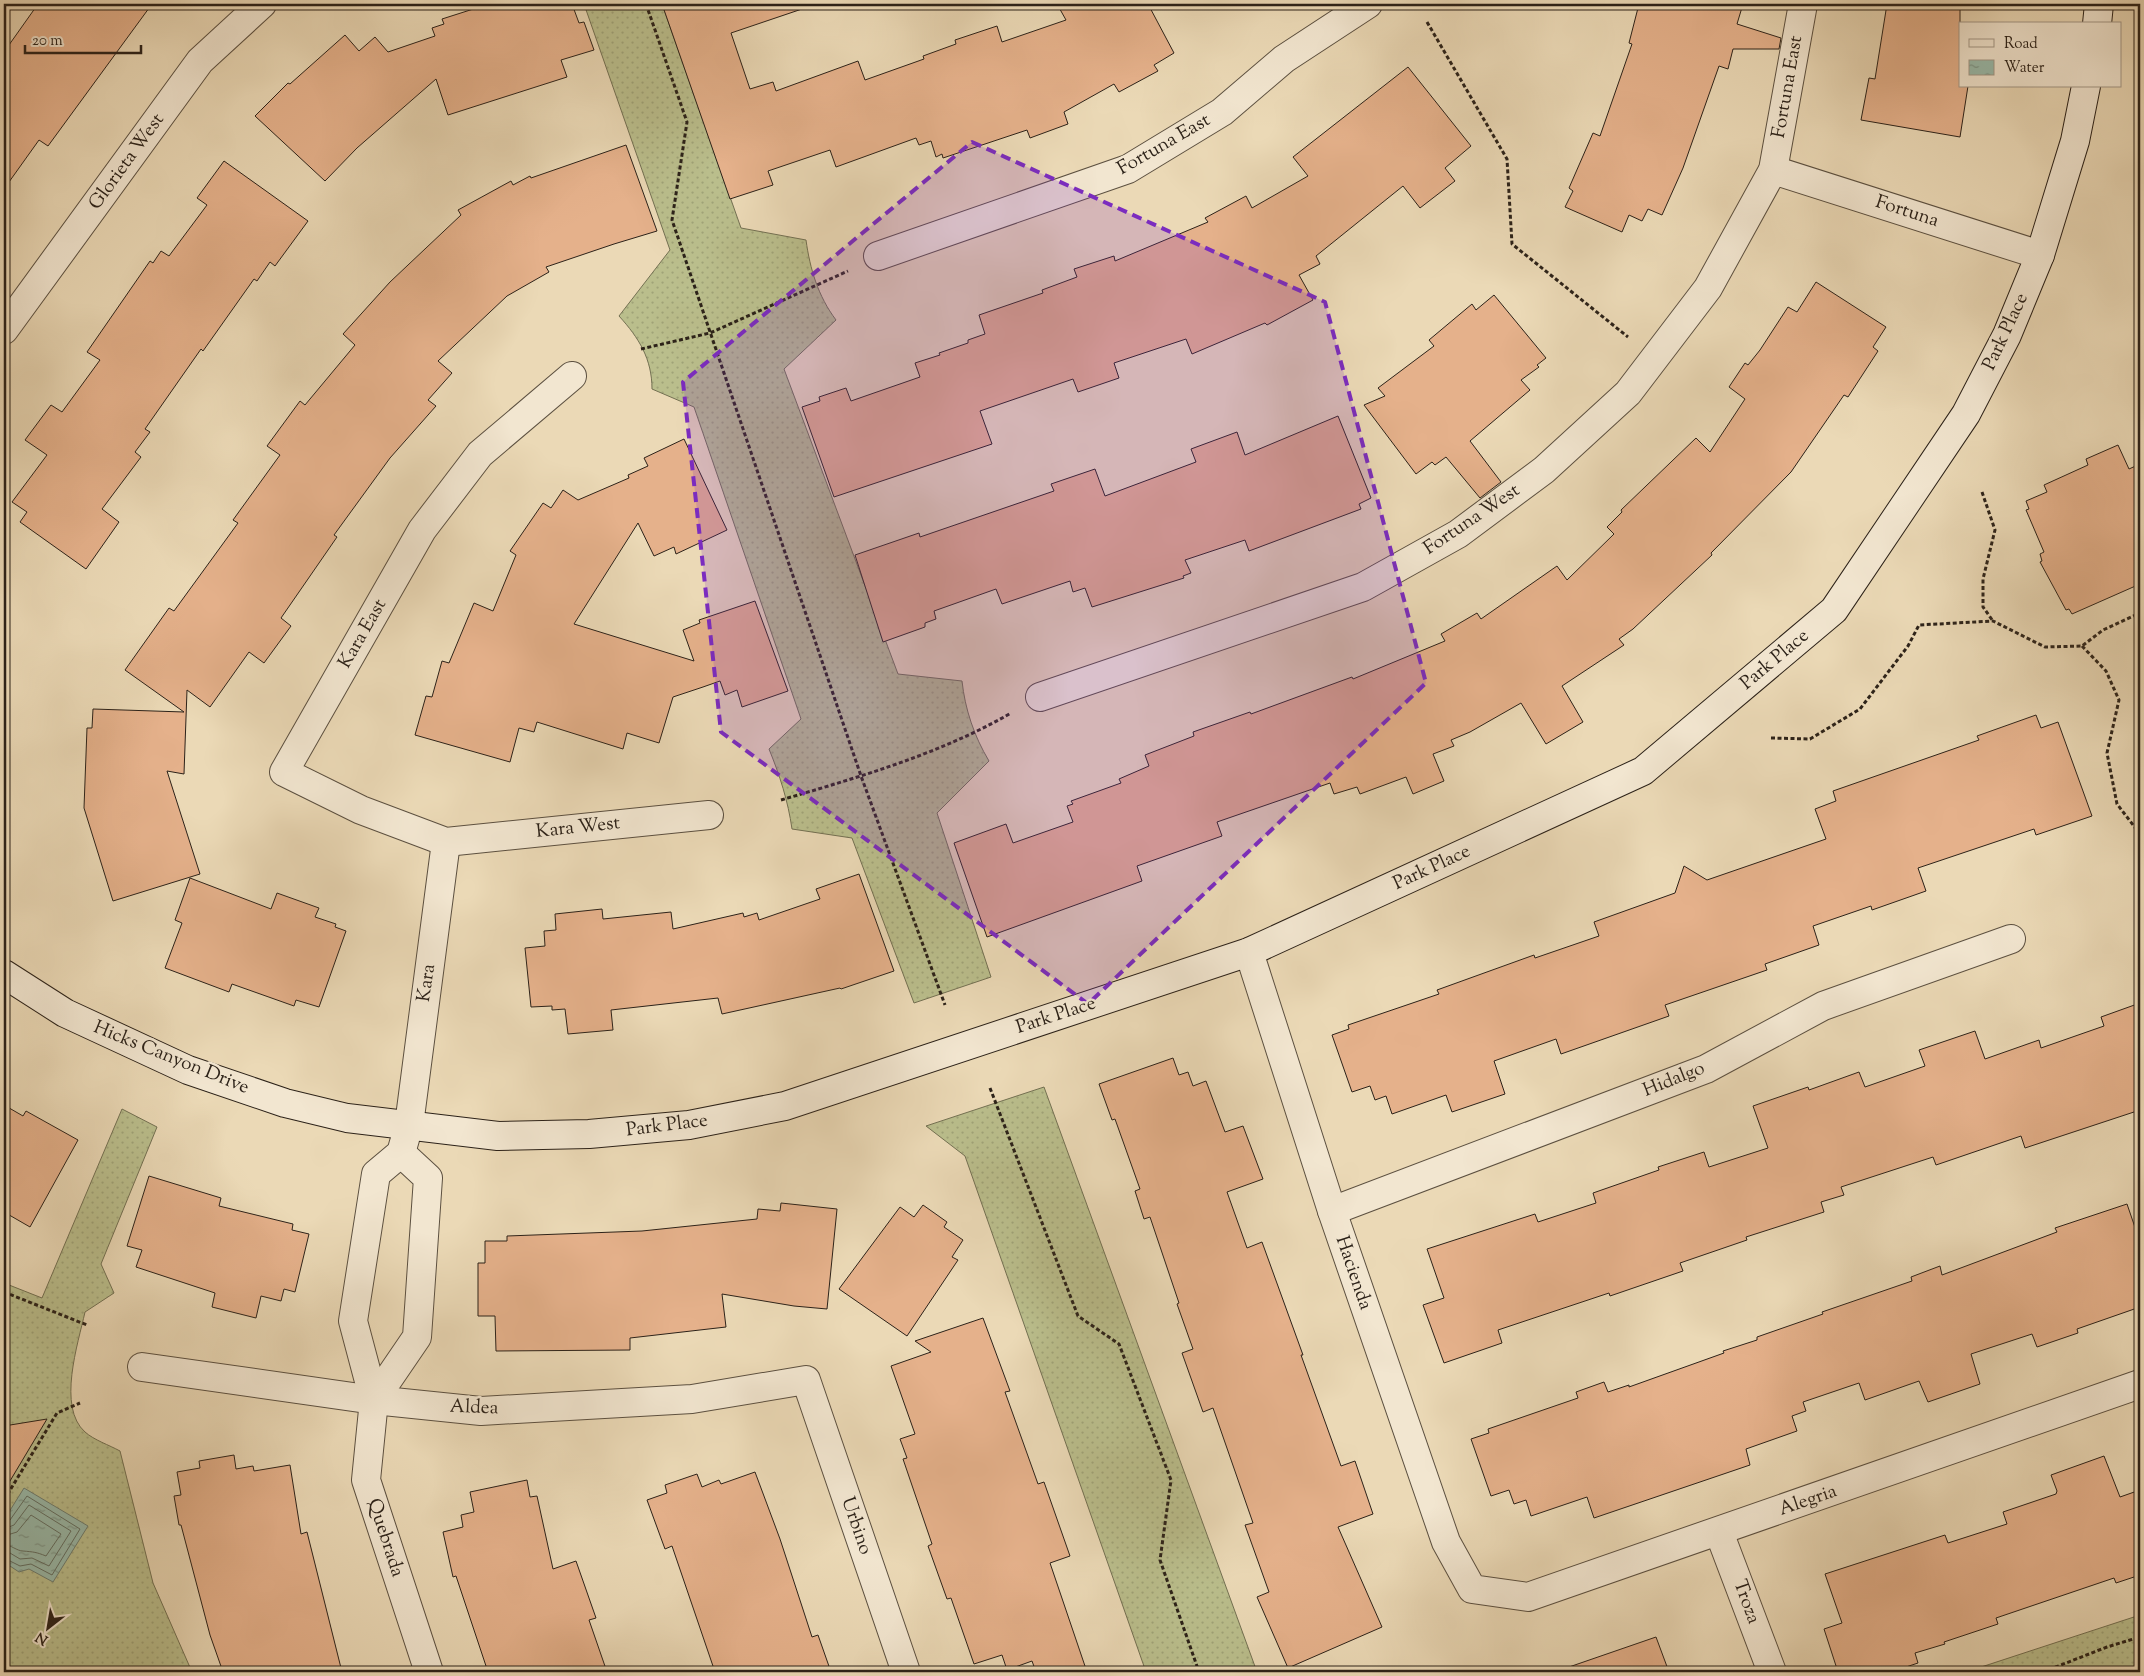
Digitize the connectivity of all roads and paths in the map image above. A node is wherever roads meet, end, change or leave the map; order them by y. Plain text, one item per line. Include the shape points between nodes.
1 (262, 4) edge
2 (646, 4) edge
3 (1368, 4) edge
4 (1803, 4) edge
5 (2099, 4) edge
6 (1427, 22) dead end
7 (2097, 22) edge
8 (2086, 88) edge
9 (1774, 170) junction
10 (2040, 255) junction
11 (878, 256) joint
12 (4, 330) edge
13 (710, 333) junction
14 (1630, 339) dead end
15 (641, 349) dead end
16 (572, 376) dead end
17 (1982, 492) dead end
18 (2140, 613) edge
19 (1993, 621) junction
20 (2082, 646) junction
21 (1040, 697) joint
22 (1771, 738) dead end
23 (861, 776) junction
24 (781, 800) dead end
25 (709, 815) dead end
26 (2140, 834) edge
27 (446, 842) junction
28 (2010, 939) dead end
29 (1250, 952) junction
30 (4, 974) edge
31 (945, 1005) dead end
32 (990, 1088) dead end
33 (409, 1125) junction
34 (401, 1153) junction
35 (1332, 1211) junction
36 (4, 1292) edge
37 (87, 1325) dead end
38 (142, 1367) dead end
39 (806, 1380) joint
40 (2140, 1384) edge
41 (374, 1400) junction
42 (80, 1403) dead end
43 (4, 1500) edge
44 (1719, 1532) junction
45 (1472, 1589) joint
46 (2140, 1637) edge
47 (429, 1672) edge
48 (906, 1672) edge
49 (1199, 1672) edge
50 (1772, 1672) edge
51 (2043, 1672) edge

1 - 12 street, Glorieta West via 200,61
2 - 13 path via 687,122 672,220
3 - 11 street, Fortuna East via 1284,59 1222,112 1128,169
4 - 9 street, Fortuna East
5 - 7 street
6 - 14 path via 1508,159 1512,244
8 - 10 street, Park Place via 2076,141
9 - 10 street, Fortuna
9 - 21 street, Fortuna West via 1708,288 1628,393 1544,470 1458,534 1363,587
10 - 29 street, Park Place via 2007,335 1966,414 1834,610 1643,771
11 - 13 path
13 - 15 path
13 - 23 path
16 - 27 street, Kara East via 480,454 422,530 284,772 361,810
17 - 19 path via 1994,530 1983,579 1983,607
18 - 20 path via 2103,630
19 - 20 path via 2044,647
19 - 22 path via 1918,626 1908,646 1860,709 1810,739
20 - 26 path via 2106,671 2119,700 2107,753 2117,804
21 - 23 path via 978,732
23 - 24 path
23 - 31 path
25 - 27 street, Kara West
27 - 33 street, Kara
28 - 35 street, Hidalgo via 1822,1006 1706,1069
29 - 33 street, Park Place via 785,1106 689,1126 589,1134 498,1136
29 - 35 street, Hacienda
30 - 33 street, Hicks Canyon Drive via 64,1014 188,1070 285,1104 347,1118
32 - 49 path via 1078,1316 1118,1344 1171,1480 1160,1560
33 - 34 street
34 - 41 street, Quebrada via 376,1174 353,1321
34 - 41 street, Quebrada via 428,1178 417,1337
35 - 45 street, Hacienda via 1446,1542
36 - 37 path
38 - 41 street, Aldea
39 - 41 street, Aldea via 692,1400 481,1411
39 - 48 street, Urbino
40 - 44 street, Alegria
41 - 47 street, Quebrada via 366,1480
42 - 43 path via 57,1413
44 - 45 street, Alegria via 1528,1597
44 - 50 street, Troza
46 - 51 path

